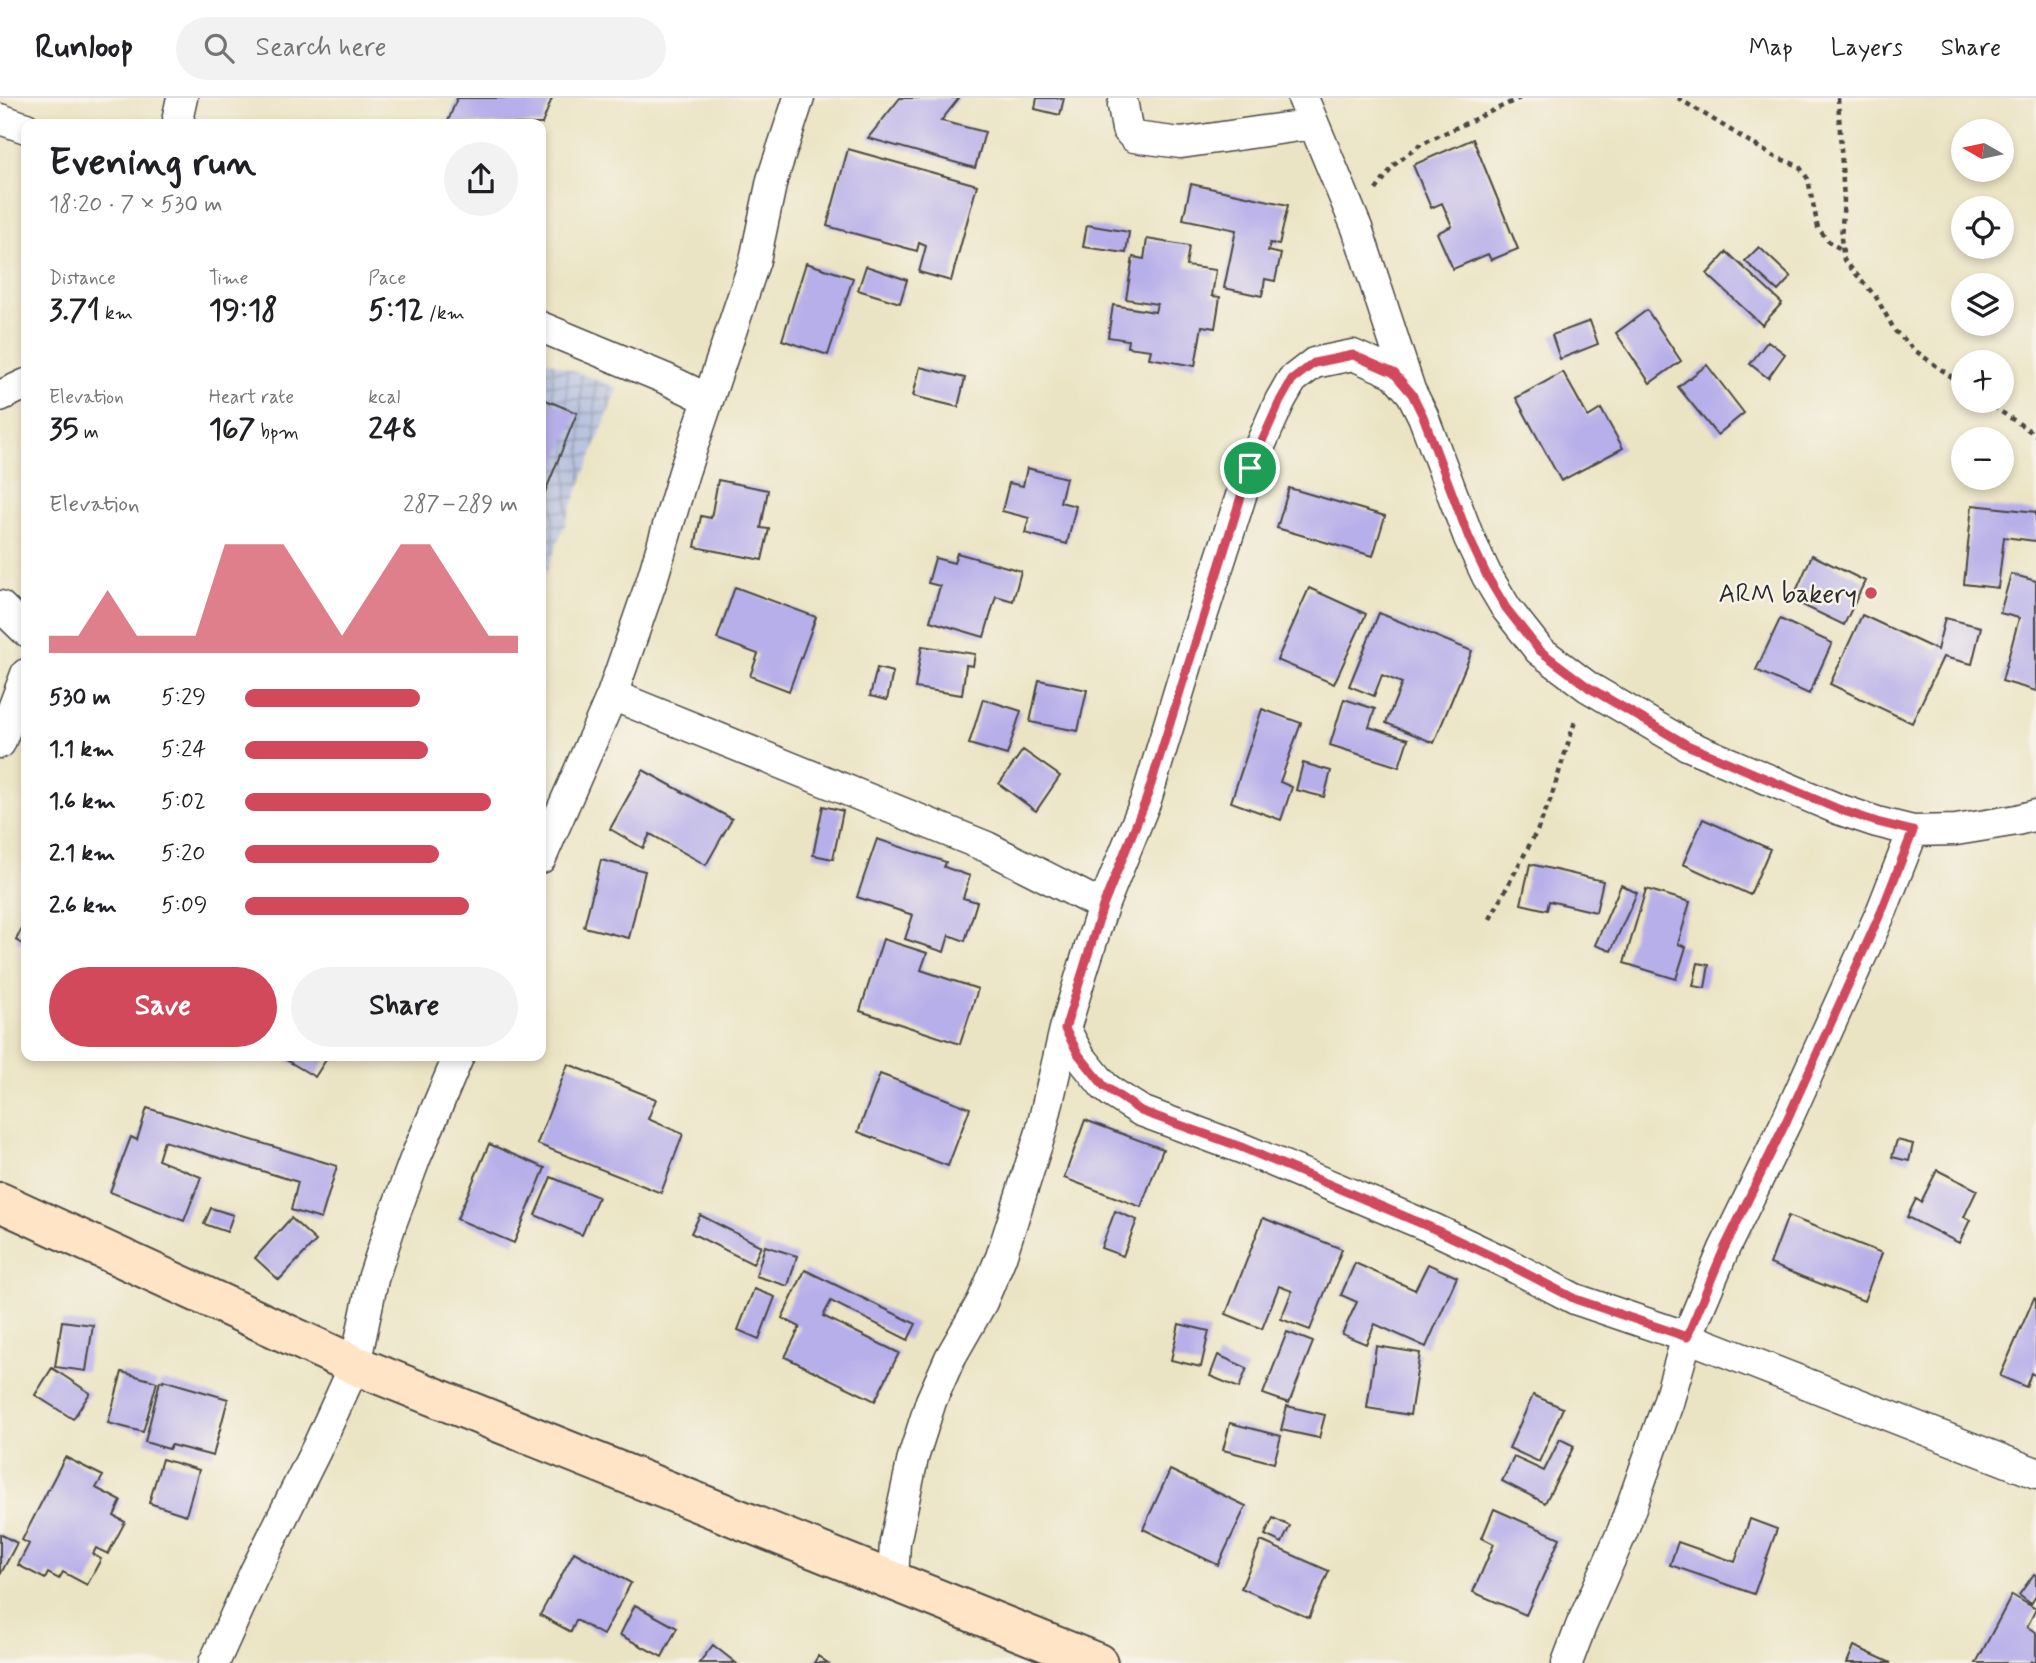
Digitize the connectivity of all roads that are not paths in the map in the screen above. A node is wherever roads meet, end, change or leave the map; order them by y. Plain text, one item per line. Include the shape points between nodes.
1 (182, 98) edge
2 (799, 98) edge
3 (1123, 105) dead end
4 (1308, 111) edge
5 (0, 118) edge
6 (179, 119) edge
7 (21, 126) edge
8 (546, 329) edge
9 (21, 386) edge
10 (1412, 394) junction
11 (0, 396) edge
12 (708, 399) junction
13 (0, 606) edge
14 (21, 626) edge
15 (21, 687) edge
16 (612, 695) junction
17 (0, 743) edge
18 (2036, 816) edge
19 (1913, 831) junction
20 (546, 847) edge
21 (1103, 906) junction
22 (1065, 1029) junction
23 (456, 1061) edge
24 (0, 1202) edge
25 (1687, 1337) junction
26 (355, 1365) junction
27 (2036, 1473) edge
28 (893, 1581) junction
29 (214, 1663) edge
30 (1098, 1663) edge
31 (1567, 1663) edge

1 - 6 street
2 - 12 street via 772,180 755,260
3 - 4 street via 1127,129 1134,137 1181,143
4 - 10 street via 1357,228
5 - 7 street
8 - 12 street
9 - 11 street
10 - 19 street via 1487,576 1539,650 1588,687 1687,745 1838,809
10 - 21 street via 1394,373 1353,355 1314,363 1292,380 1250,468 1146,800
12 - 16 street
13 - 14 street
15 - 17 street
16 - 20 street
16 - 21 street via 987,847
18 - 19 street via 1956,830
19 - 25 street via 1877,921
21 - 22 street
22 - 25 street via 1104,1086 1141,1111 1241,1147 1432,1228 1575,1299
22 - 28 street via 1041,1132 1001,1257 931,1401 913,1458 895,1542
23 - 26 street via 391,1224 373,1279
24 - 26 street
25 - 27 street
25 - 31 street via 1623,1530
26 - 28 street
26 - 29 street
28 - 30 street

